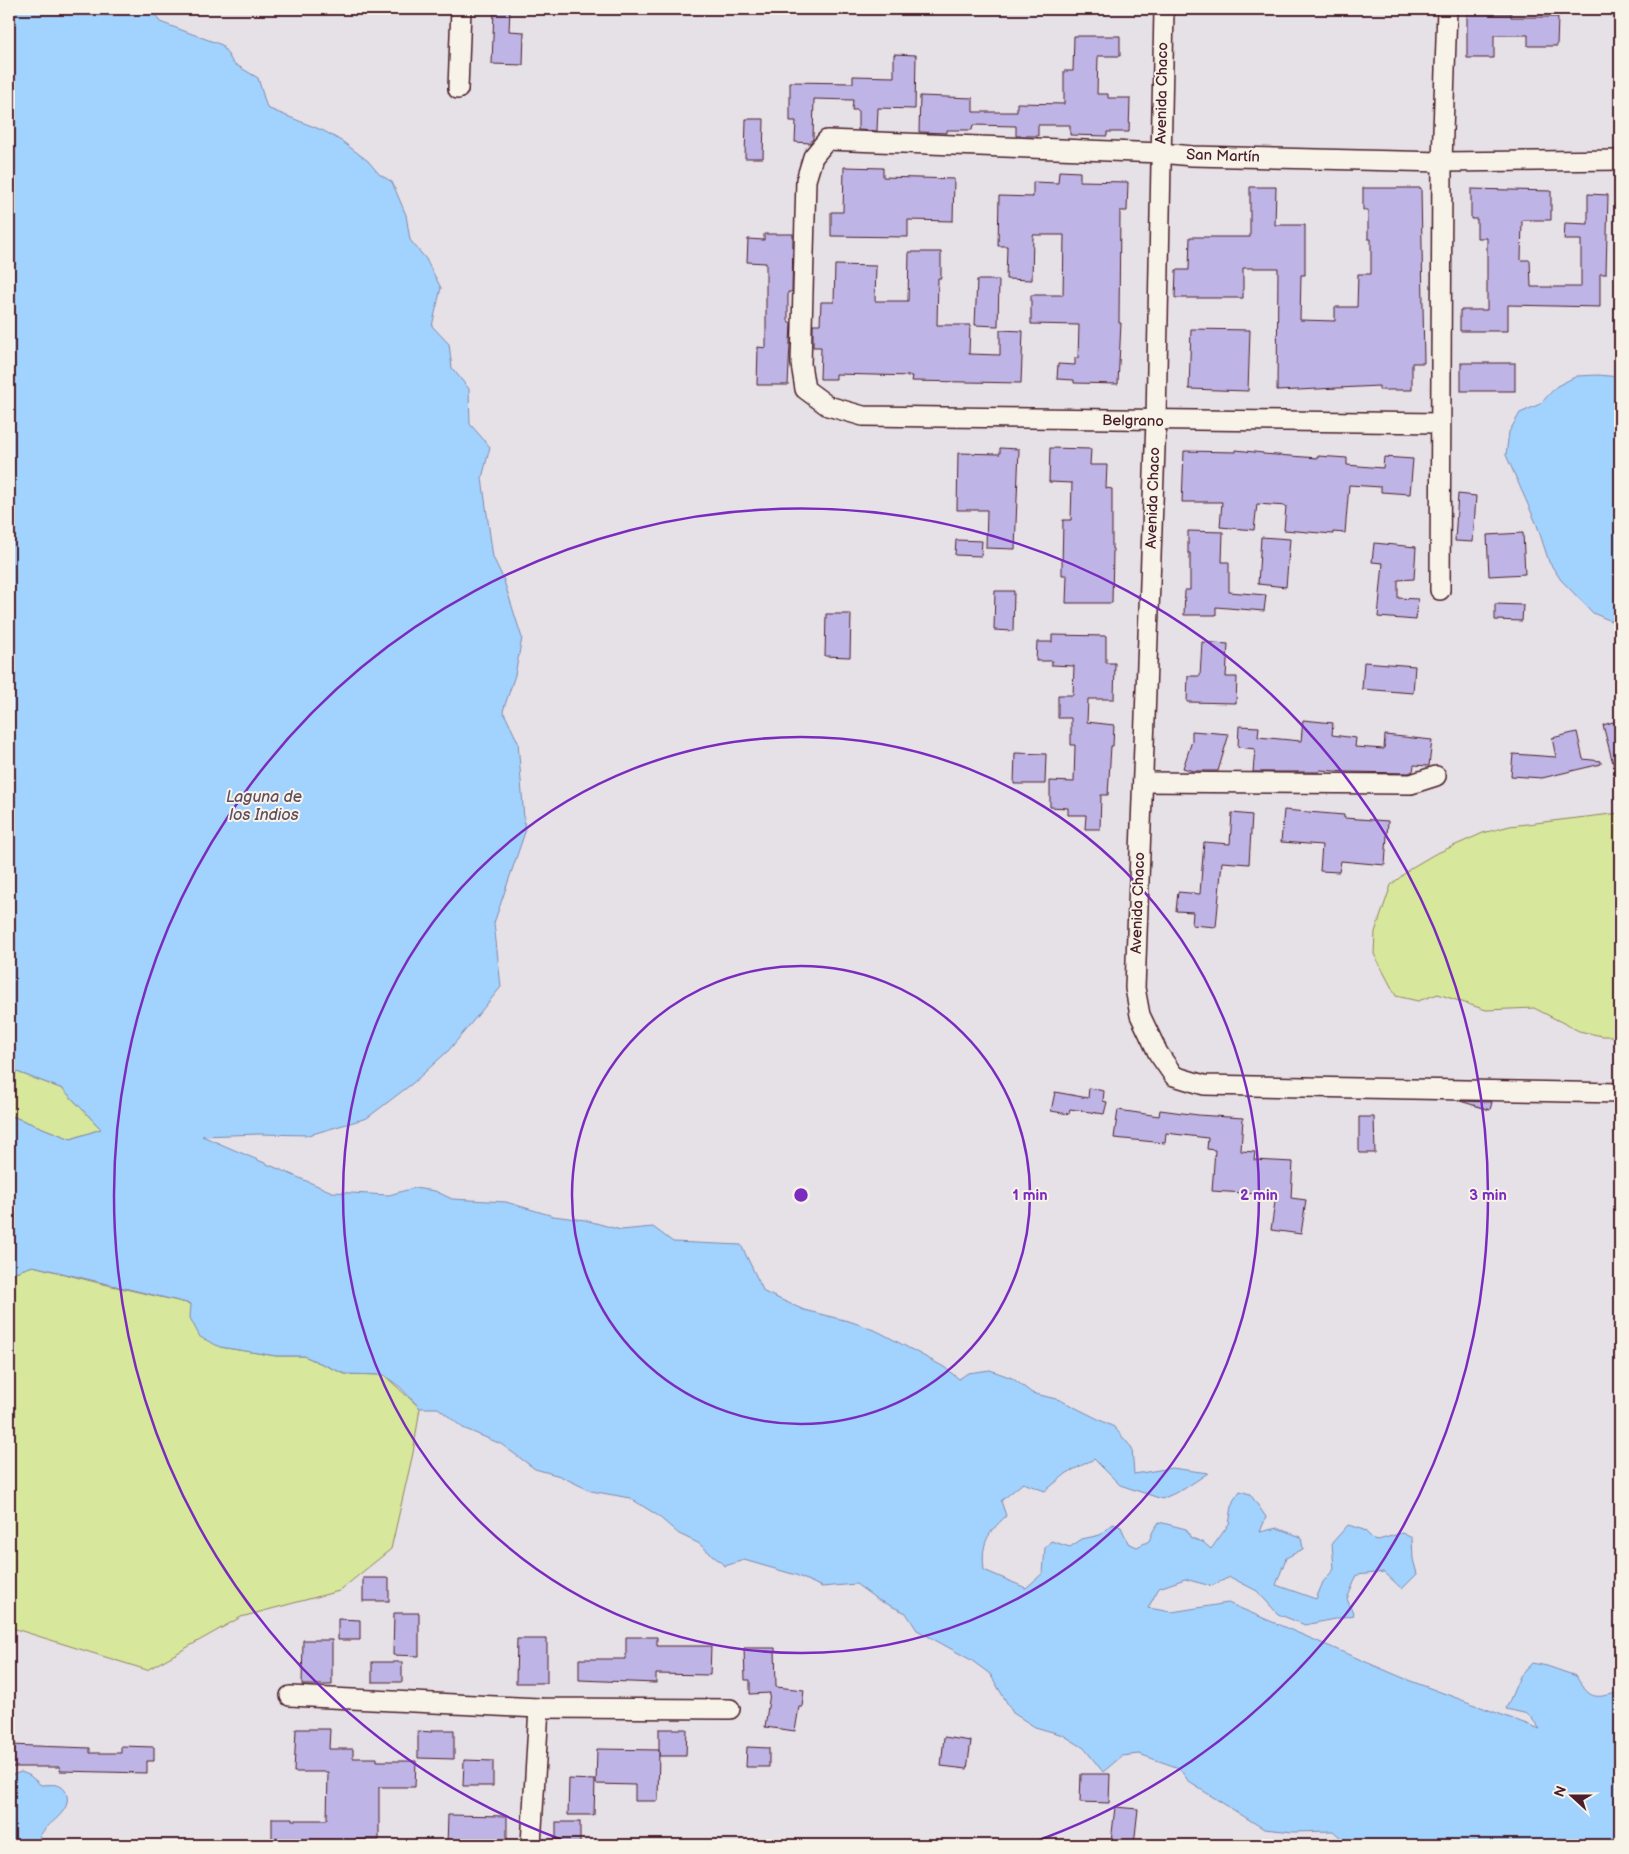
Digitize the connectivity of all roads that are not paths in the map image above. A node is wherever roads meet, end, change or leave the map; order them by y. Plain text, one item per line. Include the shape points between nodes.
1 (461, 9) edge
2 (1164, 9) edge
3 (1447, 9) edge
4 (458, 89) dead end
5 (1161, 153) junction
6 (1620, 160) edge
7 (1442, 162) junction
8 (828, 406) joint
9 (1156, 421) junction
10 (1440, 423) junction
11 (1440, 590) dead end
12 (1436, 776) dead end
13 (1143, 782) junction
14 (1620, 1093) edge
15 (290, 1696) dead end
16 (539, 1708) junction
17 (730, 1709) dead end
18 (531, 1845) edge

1 - 4 street
2 - 5 street, Avenida Chaco
3 - 7 street
5 - 7 street, San Martín
5 - 8 street, San Martín via 827,140 813,157 806,180 801,364 805,389
5 - 9 street, Avenida Chaco
6 - 7 street, San Martín
7 - 10 street
8 - 9 street, Belgrano via 862,416
9 - 10 street, Belgrano
9 - 13 street, Avenida Chaco
10 - 11 street
12 - 13 street via 1411,784
13 - 14 street, Avenida Chaco via 1135,988 1140,1015 1158,1053 1174,1076 1204,1085
15 - 16 street
16 - 17 street
16 - 18 street

